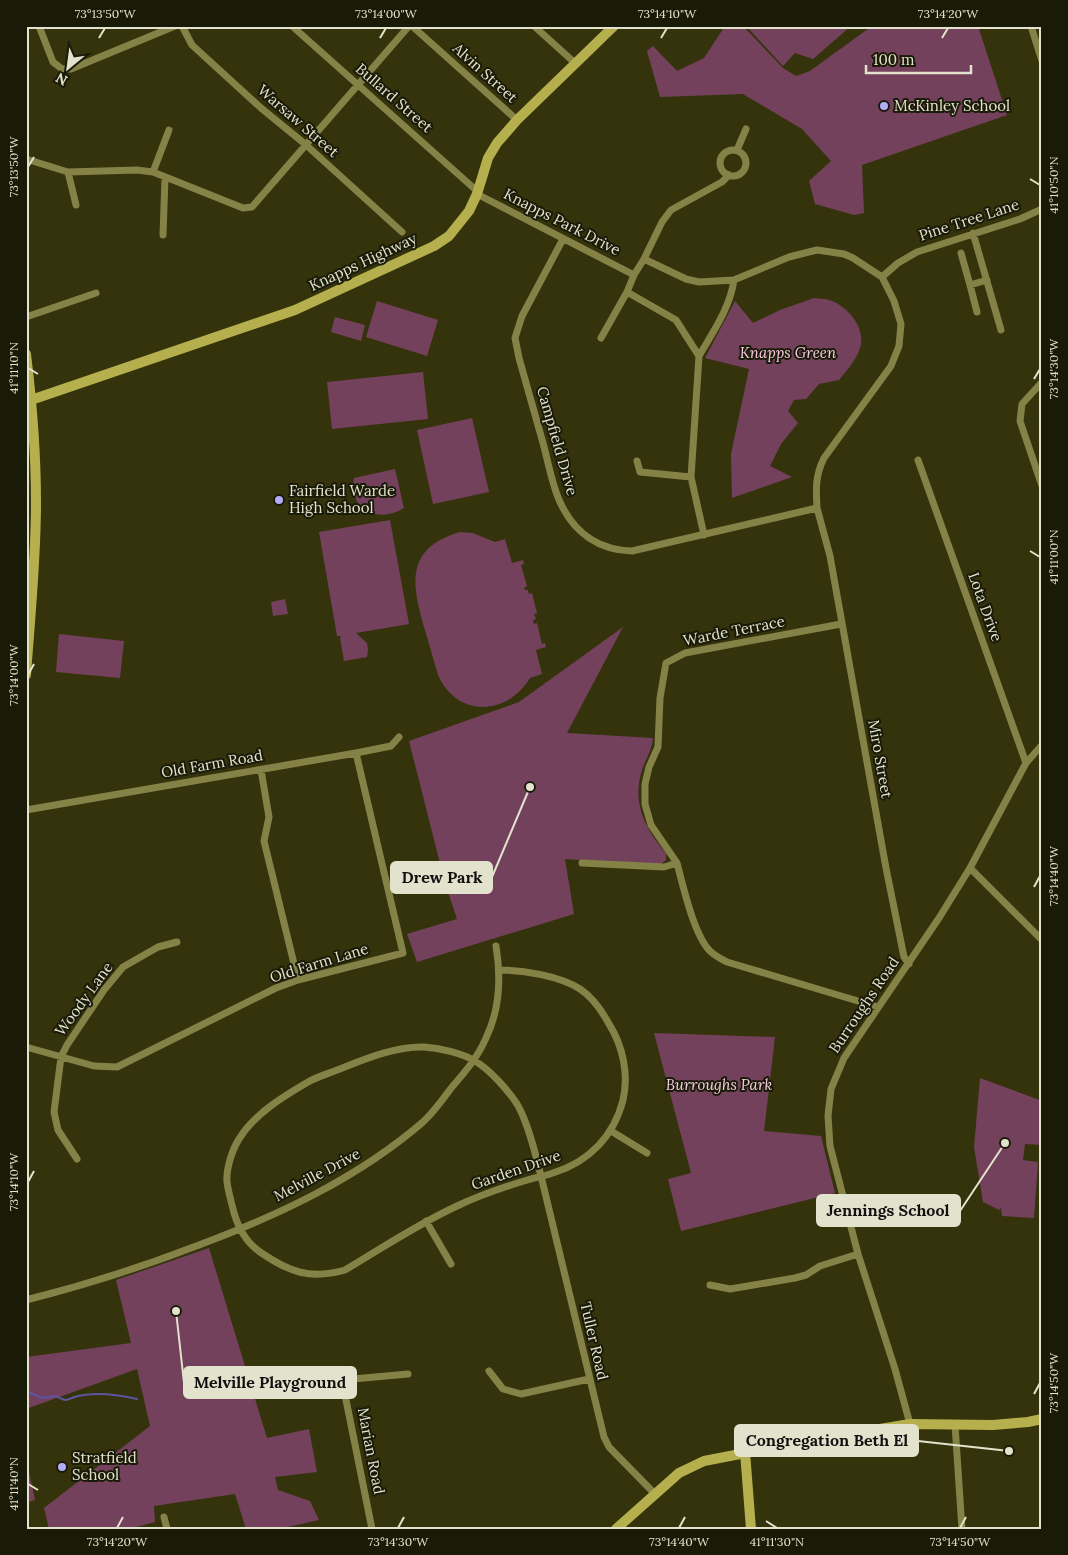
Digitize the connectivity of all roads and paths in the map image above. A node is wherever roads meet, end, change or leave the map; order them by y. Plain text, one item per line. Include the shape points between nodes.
1 (39, 26) edge
2 (175, 26) edge
3 (182, 26) edge
4 (292, 26) edge
5 (411, 26) edge
6 (534, 26) edge
7 (614, 26) edge
8 (1031, 26) edge
9 (1042, 61) edge
10 (575, 63) junction
11 (357, 85) junction
12 (517, 120) junction
13 (746, 129) dead end
14 (169, 130) dead end
15 (305, 144) junction
16 (737, 150) junction
17 (26, 159) edge
18 (68, 172) junction
19 (153, 172) junction
20 (729, 175) junction
21 (165, 178) junction
22 (477, 192) junction
23 (76, 205) dead end
24 (1042, 209) edge
25 (402, 232) dead end
26 (973, 233) junction
27 (162, 235) dead end
28 (563, 239) junction
29 (961, 253) dead end
30 (644, 259) junction
31 (634, 275) junction
32 (882, 277) junction
33 (734, 280) junction
34 (987, 280) junction
35 (970, 285) junction
36 (627, 292) junction
37 (96, 293) dead end
38 (977, 312) dead end
39 (26, 317) edge
40 (1001, 330) dead end
41 (601, 338) dead end
42 (26, 354) edge
43 (699, 356) junction
44 (1042, 382) edge
45 (31, 400) junction
46 (918, 460) dead end
47 (637, 461) dead end
48 (691, 477) junction
49 (1042, 486) edge
50 (36, 502) junction
51 (26, 508) edge
52 (817, 508) junction
53 (704, 535) junction
54 (841, 624) junction
55 (26, 675) edge
56 (400, 737) dead end
57 (1042, 745) edge
58 (356, 753) junction
59 (1026, 763) junction
60 (261, 770) junction
61 (26, 810) edge
62 (582, 863) dead end
63 (677, 863) junction
64 (970, 868) junction
65 (1042, 940) edge
66 (176, 942) dead end
67 (496, 946) dead end
68 (909, 964) junction
69 (500, 970) junction
70 (298, 980) junction
71 (878, 1008) junction
72 (26, 1047) edge
73 (61, 1057) junction
74 (475, 1060) junction
75 (611, 1131) junction
76 (647, 1153) dead end
77 (77, 1159) dead end
78 (541, 1176) junction
79 (845, 1206) junction
80 (929, 1211) dead end
81 (426, 1221) junction
82 (240, 1230) junction
83 (858, 1254) junction
84 (451, 1264) dead end
85 (710, 1285) dead end
86 (26, 1300) edge
87 (489, 1371) dead end
88 (408, 1374) dead end
89 (589, 1379) junction
90 (342, 1380) junction
91 (265, 1387) dead end
92 (1042, 1419) edge
93 (910, 1424) junction
94 (955, 1425) junction
95 (745, 1452) junction
96 (654, 1494) junction
97 (164, 1518) dead end
98 (167, 1529) edge
99 (372, 1529) edge
100 (616, 1529) edge
101 (751, 1529) edge
102 (962, 1529) edge

1 - 2 street via 53,62 62,69 71,69
3 - 15 street, Warsaw Street via 192,45
4 - 11 street, Bullard Street
5 - 11 street
5 - 12 street, Alvin Street
6 - 10 street
7 - 10 street, Knapps Highway
8 - 9 street
10 - 12 street, Knapps Highway
11 - 15 street
11 - 22 street, Bullard Street
12 - 22 street, Knapps Highway via 488,158
13 - 16 street
14 - 19 street
15 - 21 street via 252,207 243,208
15 - 25 street, Warsaw Street
16 - 20 street via 744,155 745,168 739,174
16 - 20 street via 726,151 720,157 722,170
17 - 18 street
18 - 19 street
18 - 23 street
19 - 21 street
20 - 30 street via 671,210
21 - 27 street
22 - 28 street, Knapps Park Drive
22 - 45 street, Knapps Highway via 459,225 434,246 298,309
24 - 26 street, Pine Tree Lane
26 - 32 street, Pine Tree Lane via 917,252
26 - 34 street
28 - 31 street, Knapps Park Drive
28 - 53 street, Campfield Drive via 522,316 515,338 560,502 573,524 585,535 616,550 632,551
29 - 35 street
30 - 31 street
30 - 33 street via 686,279 699,282
31 - 36 street
32 - 33 street via 854,258 817,250 788,257
32 - 52 street, Miro Street via 901,324 899,346 891,366 824,458 818,471
33 - 43 street via 732,295 723,315
34 - 35 street
34 - 40 street
35 - 38 street
36 - 41 street
36 - 43 street via 676,320
37 - 39 street
42 - 45 street
43 - 48 street
44 - 49 street via 1022,404 1020,422
45 - 50 street
46 - 59 street, Lota Drive
47 - 48 street via 640,472
48 - 53 street
50 - 51 street
50 - 55 street
52 - 53 street, Campfield Drive
52 - 54 street, Miro Street via 830,556
54 - 63 street, Warde Terrace via 685,653 666,663 660,698 658,747 645,784 645,804 651,826
54 - 68 street, Miro Street via 886,868 904,957
56 - 58 street, Old Farm Road via 391,746
57 - 59 street, Burroughs Road
58 - 60 street, Old Farm Road
58 - 70 street, Old Farm Lane via 403,953
59 - 64 street, Burroughs Road
60 - 61 street, Old Farm Road
60 - 70 street via 269,817 264,841
62 - 63 street via 664,867
63 - 71 street, Warde Terrace via 700,937 718,957
64 - 65 street
64 - 68 street, Burroughs Road
66 - 73 street, Woody Lane via 158,947 123,967 104,990
67 - 69 street, Melville Drive
68 - 71 street, Burroughs Road
69 - 74 street, Melville Drive via 493,1016
69 - 75 street, Garden Drive via 548,976 580,989 597,1006 610,1025 625,1067 625,1092
70 - 73 street, Old Farm Lane via 117,1067 94,1066
71 - 79 street, Burroughs Road via 844,1058 831,1089 828,1116 830,1146
72 - 73 street, Old Farm Lane
73 - 77 street, Woody Lane via 54,1112 58,1130
74 - 78 street, Tuller Road via 494,1076 518,1105
74 - 82 street, Melville Drive via 424,1120 374,1160 311,1196
74 - 82 street via 446,1050 423,1047 368,1058 310,1080 262,1114 245,1129 232,1154 227,1181
75 - 76 street
75 - 78 street, Garden Drive via 592,1154 570,1167
78 - 81 street, Garden Drive via 479,1196
78 - 89 street, Tuller Road
79 - 80 street via 897,1205
79 - 83 street, Burroughs Road
81 - 82 street, Garden Drive via 345,1270 322,1275 303,1274 280,1266 256,1250
81 - 84 street
82 - 86 street, Melville Drive via 86,1285
83 - 85 street via 820,1266 796,1278 730,1290
83 - 93 street, Burroughs Road
87 - 89 street via 503,1389 521,1394
88 - 90 street
89 - 96 street, Tuller Road via 609,1448
90 - 91 street
90 - 99 street, Marian Road
92 - 94 street via 993,1425
93 - 94 street
93 - 95 street
94 - 102 street
95 - 96 street via 704,1460 679,1473
95 - 101 street
96 - 100 street
97 - 98 street

